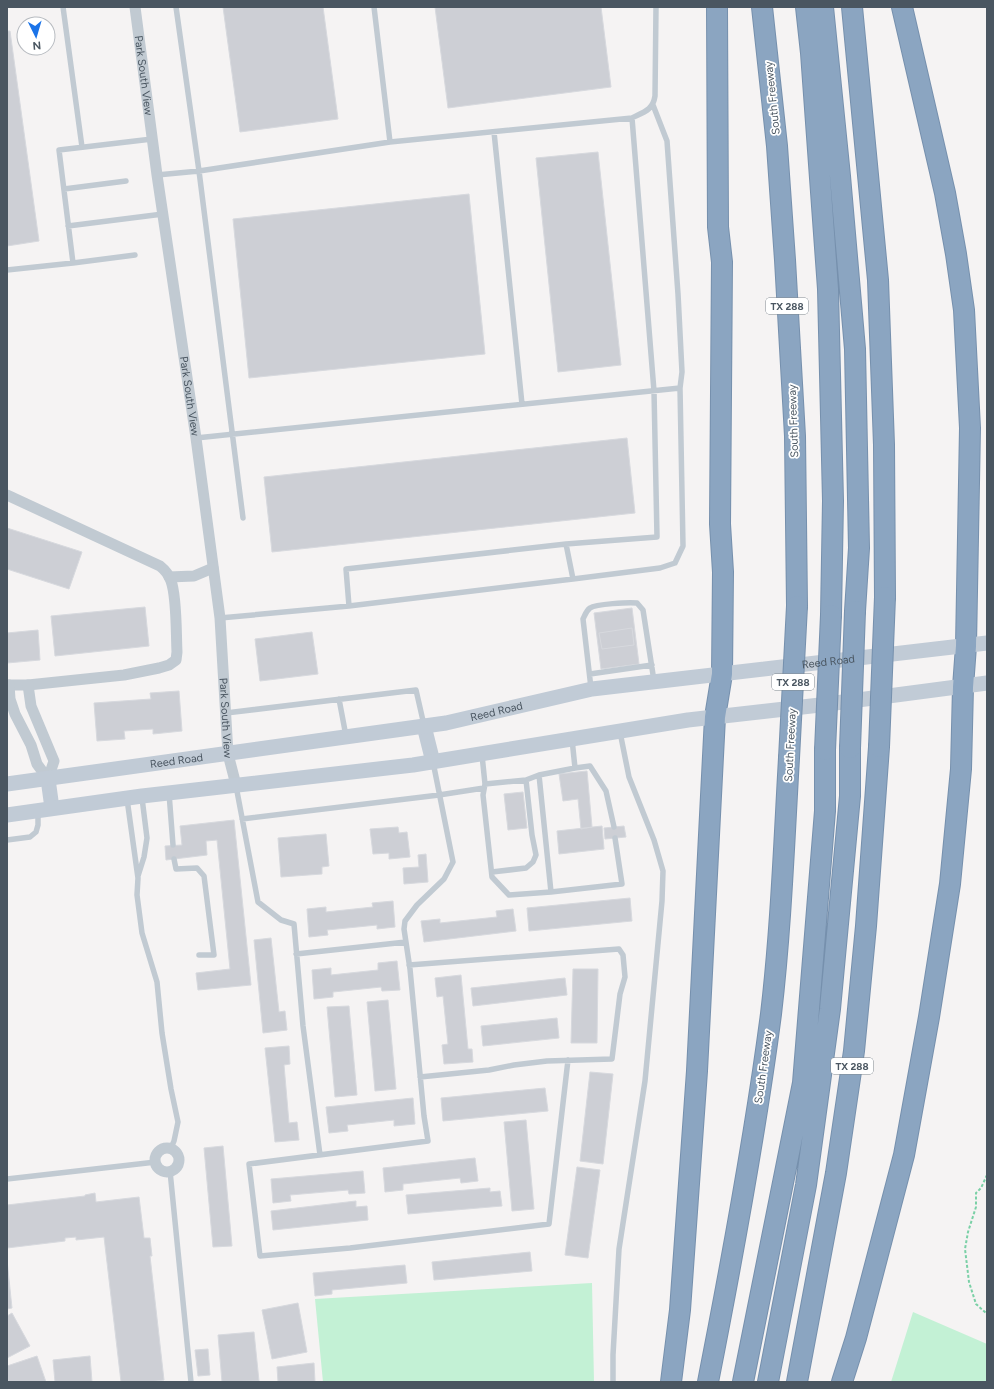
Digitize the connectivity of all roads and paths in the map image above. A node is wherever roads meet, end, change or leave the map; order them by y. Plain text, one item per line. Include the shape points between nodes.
1 (63, 7) edge
2 (134, 7) edge
3 (176, 7) edge
4 (374, 7) edge
5 (656, 7) edge
6 (717, 7) edge
7 (762, 7) edge
8 (806, 7) edge
9 (823, 7) edge
10 (852, 7) edge
11 (902, 7) edge
12 (654, 105) junction
13 (632, 118) junction
14 (494, 132) junction
15 (152, 139) junction
16 (390, 142) junction
17 (82, 147) junction
18 (199, 171) junction
19 (157, 175) junction
20 (126, 180) dead end
21 (64, 189) junction
22 (163, 214) junction
23 (68, 226) junction
24 (135, 255) dead end
25 (73, 263) junction
26 (7, 270) edge
27 (680, 388) junction
28 (654, 391) junction
29 (522, 404) junction
30 (232, 433) junction
31 (196, 438) junction
32 (7, 495) edge
33 (243, 518) dead end
34 (566, 544) junction
35 (213, 568) junction
36 (169, 577) junction
37 (573, 579) junction
38 (349, 606) junction
39 (220, 618) junction
40 (987, 642) edge
41 (966, 646) junction
42 (652, 665) junction
43 (722, 674) junction
44 (591, 682) junction
45 (654, 682) junction
46 (987, 683) edge
47 (8, 685) edge
48 (28, 685) junction
49 (963, 687) junction
50 (338, 699) junction
51 (226, 713) junction
52 (715, 717) junction
53 (424, 726) junction
54 (619, 731) junction
55 (346, 737) junction
56 (572, 739) junction
57 (228, 754) junction
58 (481, 754) junction
59 (433, 762) junction
60 (575, 768) junction
61 (539, 775) junction
62 (48, 779) junction
63 (526, 780) junction
64 (7, 784) edge
65 (236, 785) junction
66 (484, 786) junction
67 (169, 793) junction
68 (439, 795) junction
69 (142, 796) junction
70 (127, 799) junction
71 (45, 809) junction
72 (7, 814) edge
73 (242, 819) junction
74 (614, 827) dead end
75 (615, 838) dead end
76 (7, 840) edge
77 (173, 845) dead end
78 (174, 859) dead end
79 (492, 872) junction
80 (138, 878) junction
81 (551, 892) junction
82 (406, 942) junction
83 (296, 954) junction
84 (199, 955) dead end
85 (409, 965) junction
86 (568, 1060) junction
87 (420, 1077) junction
88 (171, 1148) junction
89 (320, 1155) junction
90 (156, 1162) junction
91 (170, 1171) junction
92 (987, 1175) edge
93 (7, 1179) edge
94 (987, 1314) edge
95 (191, 1382) edge
96 (613, 1382) edge
97 (672, 1382) edge
98 (708, 1382) edge
99 (743, 1382) edge
100 (768, 1382) edge
101 (797, 1382) edge
102 (842, 1382) edge

1 - 17 lane
2 - 15 street, Park South View
3 - 18 lane
4 - 16 lane
5 - 12 lane
6 - 43 highway via 718,227 722,262
7 - 98 highway, South Freeway / TX 288, bridge via 777,146 786,276 794,436 797,606 781,902 771,1013 732,1260
8 - 99 highway, bridge via 828,289 834,501 824,811 803,1084
9 - 100 highway, bridge via 855,349 859,548 850,796 830,1009 806,1185
10 - 101 highway, TX 288, bridge via 878,280 884,445 885,597 879,747 854,1051 836,1173
11 - 41 highway via 945,193 964,310 970,428
12 - 13 lane
12 - 27 lane via 667,141 678,294 682,372
13 - 14 lane
13 - 28 lane
14 - 16 lane
14 - 29 lane
15 - 17 lane
15 - 19 street, Park South View
16 - 18 lane
17 - 21 lane via 59,150
18 - 19 lane
18 - 30 lane
19 - 22 street, Park South View
20 - 21 lane
21 - 23 lane
22 - 23 lane
22 - 31 street, Park South View
23 - 25 lane
24 - 25 lane
25 - 26 lane
27 - 28 lane
27 - 37 lane via 683,546 675,562 660,568
28 - 29 lane
28 - 34 lane via 657,536
29 - 30 lane
30 - 31 lane
30 - 33 lane
31 - 35 street, Park South View
32 - 36 street via 160,566
34 - 37 lane
34 - 38 lane via 346,569
35 - 36 street via 194,576
35 - 39 street, Park South View
36 - 48 street via 174,592 176,660 159,668 124,675
37 - 38 lane
38 - 39 lane
39 - 51 street, Park South View
40 - 41 street, Reed Road
41 - 43 street, Reed Road
41 - 49 highway
42 - 44 lane
42 - 44 lane via 643,610 638,603 592,607 586,611 583,619
42 - 45 lane
43 - 45 street, Reed Road
43 - 52 highway
44 - 45 street, Reed Road
44 - 53 street, Reed Road via 446,723
46 - 49 street
47 - 48 street
47 - 62 street via 15,714 31,745 37,764
48 - 62 street via 31,706 54,760
49 - 52 street
49 - 102 highway via 961,769 950,884 930,1017 904,1155
50 - 51 lane
50 - 53 lane via 416,690
50 - 55 lane
51 - 57 street, Park South View
52 - 54 street
52 - 97 highway via 697,1071 680,1310
53 - 55 street, Reed Road
53 - 59 street
54 - 56 street
54 - 96 lane via 628,777 654,840 663,872 645,1081 620,1249
55 - 57 street, Reed Road
56 - 58 street
56 - 60 lane
57 - 62 street, Reed Road
57 - 65 street, Park South View
58 - 59 street
58 - 66 lane
59 - 65 street
59 - 68 lane
60 - 61 lane
60 - 74 lane via 590,766 606,791
61 - 63 lane
61 - 81 lane
62 - 64 street, Reed Road
62 - 71 street
63 - 66 lane
63 - 79 lane via 536,855 526,868
65 - 67 street
65 - 73 lane
66 - 68 lane
66 - 79 lane
67 - 69 street
67 - 77 lane
68 - 73 lane
68 - 82 lane via 453,862 444,879 405,920
69 - 70 street
69 - 80 lane via 147,838
70 - 71 street
70 - 80 lane
71 - 72 street
71 - 76 lane via 36,832 30,837
73 - 83 lane via 258,902 281,920 294,924
75 - 81 lane via 622,884
78 - 84 lane via 176,869 197,868 204,876 214,955
79 - 81 lane via 492,877 509,895
80 - 88 lane via 137,895 142,934 157,982 162,1033 178,1122
82 - 83 lane
82 - 85 lane
83 - 89 lane
85 - 86 lane via 619,949 623,955 625,977 620,994 612,1059
85 - 87 lane
86 - 87 lane
86 - 89 lane via 550,1224 260,1256 249,1164
87 - 89 lane via 428,1141
88 - 90 street via 160,1151
88 - 91 street via 177,1153 179,1160 176,1167
90 - 91 street via 163,1170
90 - 93 lane
91 - 95 lane
92 - 94 path via 976,1193 976,1207 965,1249 969,1282 976,1304

